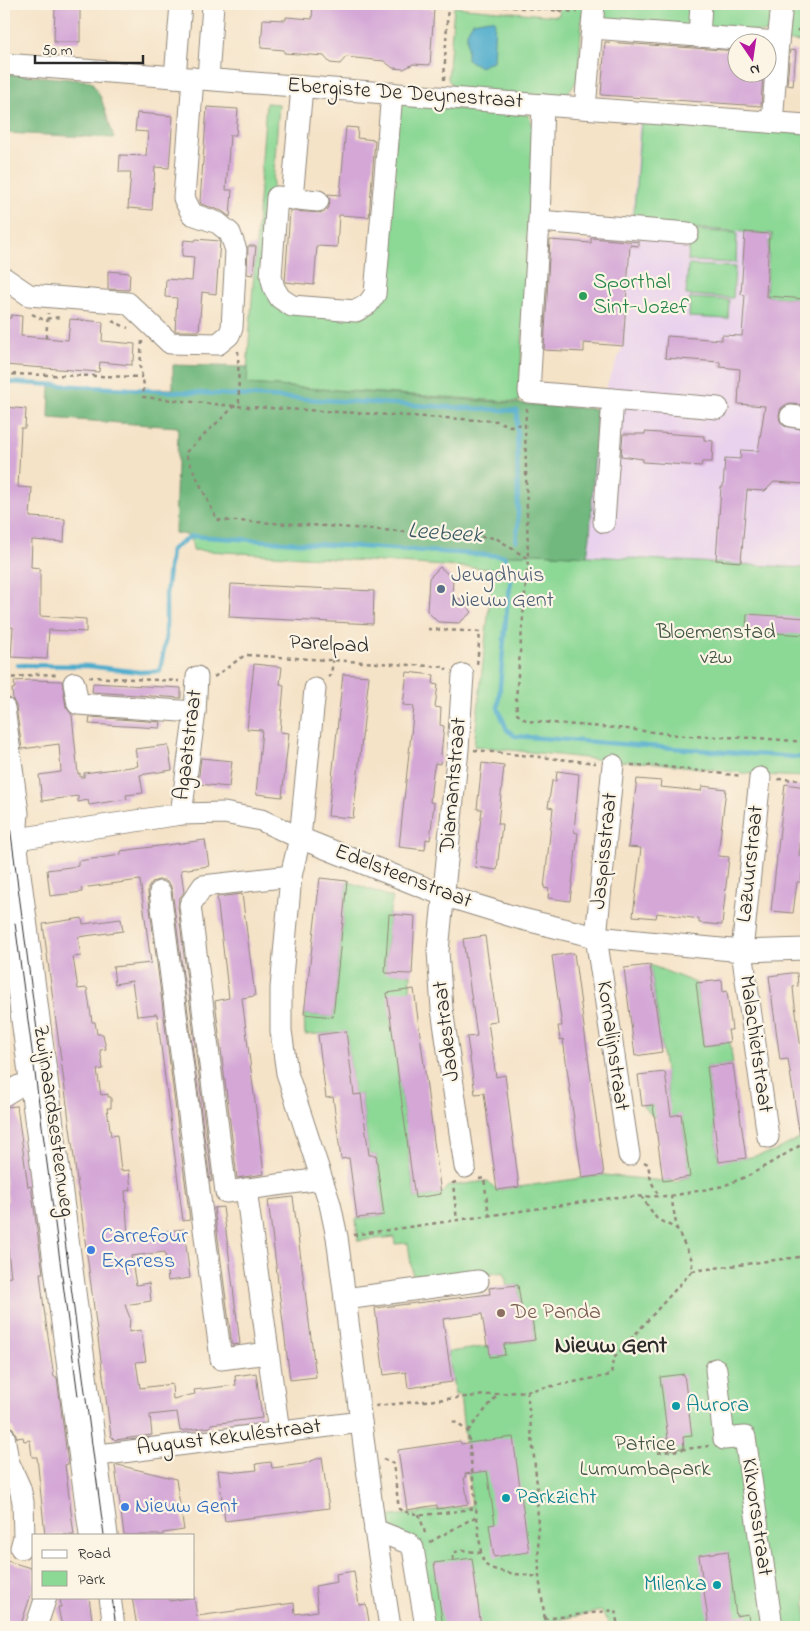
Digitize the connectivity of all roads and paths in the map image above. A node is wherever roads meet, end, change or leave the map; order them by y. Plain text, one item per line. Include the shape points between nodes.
1 (181, 4) edge
2 (212, 4) edge
3 (448, 4) edge
4 (472, 4) edge
5 (558, 4) edge
6 (702, 4) edge
7 (782, 4) edge
8 (558, 11) junction
9 (593, 15) edge
10 (699, 37) junction
11 (728, 39) edge
12 (778, 42) edge
13 (4, 64) edge
14 (192, 78) junction
15 (775, 82) edge
16 (302, 86) junction
17 (392, 93) junction
18 (442, 97) junction
19 (543, 105) junction
20 (585, 108) junction
21 (773, 111) dead end
22 (806, 125) edge
23 (292, 199) junction
24 (318, 201) dead end
25 (539, 221) junction
26 (688, 233) dead end
27 (4, 278) edge
28 (49, 297) junction
29 (26, 311) dead end
30 (67, 316) dead end
31 (47, 319) junction
32 (104, 319) dead end
33 (129, 329) dead end
34 (229, 335) junction
35 (140, 336) dead end
36 (46, 338) dead end
37 (4, 374) edge
38 (142, 377) junction
39 (613, 399) junction
40 (234, 406) junction
41 (718, 408) dead end
42 (604, 522) dead end
43 (528, 559) junction
44 (428, 629) dead end
45 (463, 675) junction
46 (4, 679) edge
47 (73, 680) junction
48 (176, 680) dead end
49 (197, 681) joint
50 (315, 689) dead end
51 (4, 708) edge
52 (194, 712) junction
53 (806, 742) edge
54 (613, 765) dead end
55 (760, 778) dead end
56 (4, 809) edge
57 (181, 814) junction
58 (300, 838) junction
59 (9, 840) edge
60 (291, 876) junction
61 (4, 883) edge
62 (160, 892) dead end
63 (443, 895) junction
64 (596, 937) junction
65 (806, 949) edge
66 (742, 951) junction
67 (9, 972) edge
68 (30, 1084) junction
69 (4, 1095) edge
70 (768, 1137) dead end
71 (806, 1142) edge
72 (629, 1155) joint
73 (467, 1176) junction
74 (321, 1179) junction
75 (236, 1190) junction
76 (200, 1195) junction
77 (658, 1195) junction
78 (641, 1196) junction
79 (671, 1196) junction
80 (489, 1216) junction
81 (457, 1221) junction
82 (677, 1228) junction
83 (337, 1237) junction
84 (806, 1256) edge
85 (692, 1272) junction
86 (478, 1281) dead end
87 (345, 1298) junction
88 (268, 1354) junction
89 (716, 1370) dead end
90 (527, 1391) junction
91 (498, 1394) junction
92 (360, 1415) junction
93 (453, 1420) dead end
94 (468, 1431) junction
95 (279, 1432) junction
96 (4, 1436) edge
97 (663, 1439) dead end
98 (724, 1439) junction
99 (364, 1451) junction
100 (88, 1456) junction
101 (476, 1508) junction
102 (478, 1515) junction
103 (375, 1530) junction
104 (90, 1534) edge
105 (98, 1534) edge
106 (102, 1534) edge
107 (107, 1534) edge
108 (428, 1543) dead end
109 (20, 1547) edge
110 (481, 1553) junction
111 (453, 1560) dead end
112 (539, 1577) junction
113 (46, 1598) edge
114 (98, 1598) edge
115 (106, 1598) edge
116 (110, 1598) edge
117 (116, 1598) edge
118 (544, 1619) junction
119 (36, 1627) edge
120 (102, 1627) edge
121 (110, 1627) edge
122 (114, 1627) edge
123 (120, 1627) edge
124 (390, 1627) edge
125 (426, 1627) edge
126 (546, 1627) edge
127 (618, 1627) edge
128 (772, 1627) edge

1 - 14 street
2 - 14 street
3 - 18 path
4 - 8 path
5 - 8 path
6 - 10 street
7 - 12 street
8 - 9 path
9 - 10 street
9 - 20 street
10 - 11 street
13 - 14 street, Ebergiste De Deynestraat
14 - 16 street, Ebergiste De Deynestraat
14 - 34 street via 184,198 192,214 218,223 230,233 236,250
15 - 21 street
16 - 17 street, Ebergiste De Deynestraat
16 - 23 street
17 - 18 street, Ebergiste De Deynestraat
17 - 23 street via 375,294 368,304 356,311 292,306 280,298 271,276 277,197
18 - 19 street, Ebergiste De Deynestraat
19 - 20 street, Ebergiste De Deynestraat
19 - 25 street
20 - 22 street, Ebergiste De Deynestraat
23 - 24 street
25 - 26 street
25 - 39 street via 529,392
27 - 28 street via 29,295
28 - 31 path
28 - 34 street via 128,303 170,344 218,344
29 - 31 path
30 - 31 path
31 - 36 path
32 - 33 path
34 - 40 path via 238,348 239,402
35 - 38 path
37 - 38 path
38 - 40 path via 143,398
39 - 41 street
39 - 42 street
40 - 43 path via 498,421 512,426 525,424
40 - 43 path via 185,453 217,520 496,538
43 - 53 path via 516,699 517,714 527,721 686,736
44 - 45 path via 480,632 477,676
45 - 49 path, Parelpad via 447,674 446,667 245,655 210,680
45 - 63 street, Diamantstraat
46 - 47 path via 38,674
47 - 48 path
47 - 52 street via 78,704
49 - 52 street, Agaatstraat
50 - 58 street
51 - 59 street, Zwijnaardsesteenweg via 18,813
52 - 57 street, Agaatstraat
54 - 64 street, Jaspisstraat
55 - 66 street, Lazuurstraat
56 - 59 street
57 - 58 street, Edelsteenstraat via 224,813 261,820
57 - 59 street, Edelsteenstraat
58 - 60 street
58 - 63 street, Edelsteenstraat
59 - 100 street, Zwijnaardsesteenweg
59 - 105 street via 14,904
59 - 106 street
60 - 74 street via 281,988 281,1031 287,1073
60 - 75 street via 203,886 190,905
61 - 67 street, Zwijnaardsesteenweg
62 - 76 street
63 - 64 street, Edelsteenstraat
63 - 73 street, Jadestraat via 438,950 442,1009
64 - 66 street, Edelsteenstraat
64 - 72 street, Kornalijnstraat
65 - 66 street, Edelsteenstraat
66 - 70 street, Malachietstraat
67 - 68 street, Zwijnaardsesteenweg
68 - 69 street
68 - 100 street, Zwijnaardsesteenweg
71 - 79 path via 750,1175 723,1186
72 - 77 path via 648,1164
73 - 80 path via 484,1178
73 - 81 path via 453,1183
74 - 75 street
74 - 83 street
75 - 76 street
75 - 88 street
76 - 88 street via 221,1358
77 - 78 path
77 - 79 path
78 - 80 path
78 - 82 path via 657,1219
79 - 82 path
80 - 81 path
81 - 83 path
82 - 85 path via 692,1260
83 - 87 street
84 - 85 path
85 - 90 path via 613,1359 611,1375
86 - 87 street
87 - 92 street
88 - 95 street
89 - 98 street, Kikvorsstraat
90 - 91 path
90 - 112 path via 537,1485
91 - 92 path
91 - 94 path
92 - 95 street, August Kekuléstraat
92 - 99 street
93 - 94 path
94 - 101 path
95 - 100 street, August Kekuléstraat
96 - 109 street via 8,1461 23,1502 24,1538
97 - 98 path via 654,1440 656,1453 712,1445
98 - 128 street, Kikvorsstraat via 745,1437
99 - 101 path via 393,1463 399,1509 404,1512 433,1513
99 - 103 street
100 - 104 street, Zwijnaardsesteenweg
100 - 107 street, Zwijnaardsesteenweg
101 - 102 path
102 - 108 path
102 - 110 path
103 - 124 street
103 - 125 street via 413,1548
110 - 111 path via 462,1550 453,1553
110 - 112 path via 484,1563 490,1568
112 - 118 path
113 - 119 street
114 - 120 street
115 - 121 street
116 - 122 street
117 - 123 street
118 - 126 path
118 - 127 path via 615,1610

